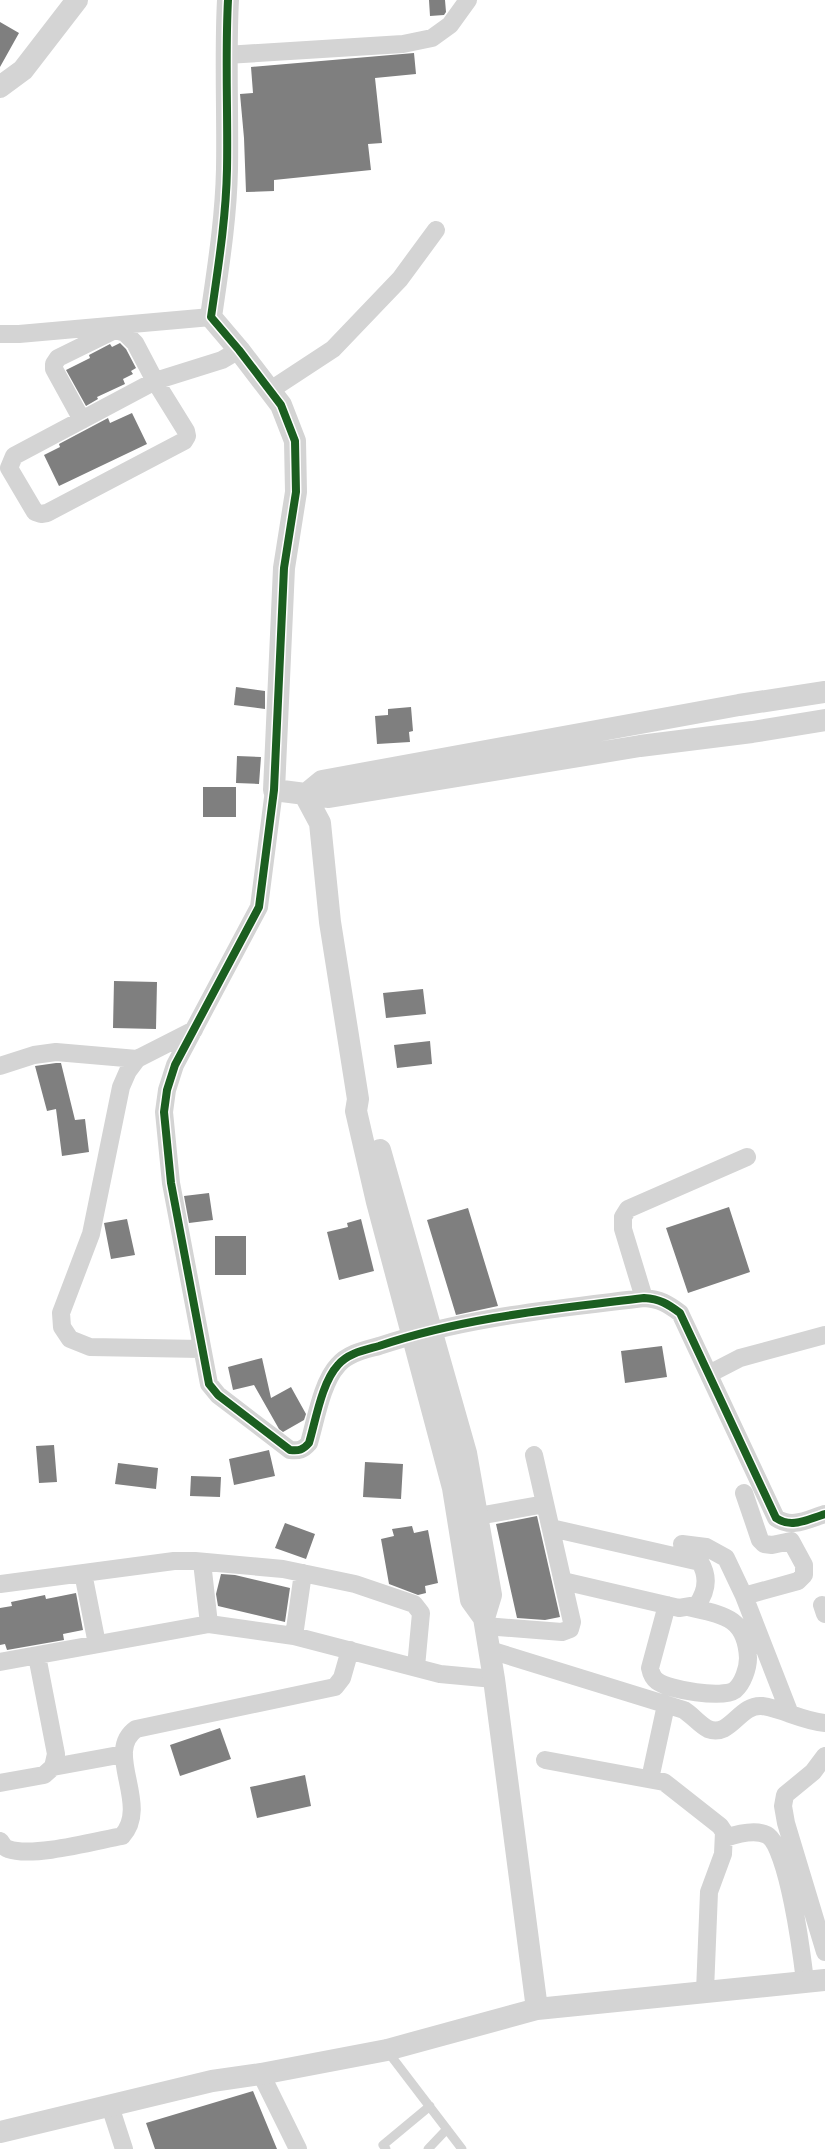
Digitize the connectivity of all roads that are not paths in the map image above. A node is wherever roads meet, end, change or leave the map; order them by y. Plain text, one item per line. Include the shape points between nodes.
1 (77, 0) edge
2 (228, 0) edge
3 (468, 0) edge
4 (226, 55) junction
5 (0, 86) edge
6 (436, 230) dead end
7 (211, 318) junction
8 (0, 334) edge
9 (239, 350) junction
10 (155, 381) junction
11 (270, 391) junction
12 (82, 420) junction
13 (825, 692) edge
14 (825, 720) edge
15 (274, 790) junction
16 (305, 795) junction
17 (194, 1030) junction
18 (137, 1059) junction
19 (0, 1066) edge
20 (747, 1156) dead end
21 (644, 1298) junction
22 (422, 1333) junction
23 (825, 1335) edge
24 (201, 1349) junction
25 (708, 1374) junction
26 (456, 1455) junction
27 (534, 1455) dead end
28 (744, 1493) dead end
29 (545, 1504) junction
30 (825, 1514) edge
31 (478, 1516) junction
32 (551, 1528) junction
33 (682, 1544) dead end
34 (202, 1562) junction
35 (83, 1573) junction
36 (303, 1573) junction
37 (563, 1581) junction
38 (0, 1584) edge
39 (744, 1596) junction
40 (667, 1605) junction
41 (688, 1607) junction
42 (485, 1622) junction
43 (209, 1624) junction
44 (294, 1636) junction
45 (97, 1644) junction
46 (350, 1650) junction
47 (490, 1650) junction
48 (37, 1656) junction
49 (0, 1662) edge
50 (416, 1667) junction
51 (494, 1679) junction
52 (666, 1704) junction
53 (790, 1714) junction
54 (825, 1724) edge
55 (124, 1754) junction
56 (825, 1756) edge
57 (545, 1760) dead end
58 (53, 1767) junction
59 (650, 1779) junction
60 (0, 1783) edge
61 (725, 1838) junction
62 (0, 1841) edge
63 (825, 1952) edge
64 (815, 1981) edge
65 (705, 1991) junction
66 (538, 2009) junction
67 (387, 2050) junction
68 (262, 2074) junction
69 (110, 2106) junction
70 (430, 2106) junction
71 (446, 2129) junction
72 (0, 2132) edge
73 (124, 2149) edge
74 (298, 2149) edge
75 (386, 2149) edge
76 (428, 2149) edge
77 (462, 2149) edge

1 - 5 street via 23,70
2 - 4 street
3 - 4 street via 450,26 432,38 403,44
4 - 7 street via 227,170 223,236
6 - 11 street via 400,279 333,349
7 - 8 street
7 - 9 street
9 - 10 street via 222,360
9 - 11 street
10 - 12 street
10 - 12 street via 135,343 125,333 115,330 58,358 54,369
10 - 12 street via 186,431 184,440 47,513 35,512 9,468 10,462 14,456
11 - 15 street via 281,405 294,441 296,492 284,568
13 - 16 street via 322,781
14 - 16 street via 640,746 329,797
15 - 16 street
15 - 17 street via 260,907
16 - 22 street via 320,822 330,922 358,1099 356,1111
17 - 18 street
17 - 24 street via 174,1065 166,1090 164,1112 171,1183
18 - 19 street via 56,1052
18 - 24 street via 121,1087 91,1234 61,1313 62,1327 70,1339 90,1347
20 - 21 street via 628,1209 623,1218 623,1229
21 - 22 street via 512,1314
21 - 25 street via 658,1299 680,1314
22 - 24 street via 351,1355 339,1363 329,1376 309,1442 298,1451 290,1450 218,1395 209,1384
22 - 26 street
23 - 25 street via 740,1358
25 - 30 street via 776,1518 792,1524
26 - 31 street
26 - 42 street via 453,1488 471,1600
27 - 29 street
28 - 39 street via 760,1540 772,1545 791,1541 804,1565 804,1575 798,1582
29 - 31 street
29 - 32 street
31 - 42 street via 491,1595
32 - 37 street
32 - 41 street via 700,1562 705,1570 705,1590 697,1605
33 - 39 street via 706,1547 726,1558
34 - 35 street via 174,1561
34 - 36 street
34 - 43 street
35 - 38 street
35 - 45 street
36 - 44 street
36 - 50 street via 355,1584 414,1604 421,1613
37 - 40 street
37 - 42 street via 572,1622 570,1630 562,1632
39 - 53 street
40 - 41 street
40 - 41 street via 650,1668 652,1675 669,1686 710,1694 725,1694 736,1689 748,1665 743,1632 738,1625 722,1616
42 - 47 street
43 - 44 street
43 - 45 street
44 - 46 street
45 - 48 street
46 - 50 street
46 - 55 street via 342,1678 335,1687 136,1728 128,1734
47 - 51 street
47 - 52 street
48 - 49 street
48 - 58 street via 56,1754
50 - 51 street via 440,1674
51 - 66 street
52 - 53 street via 684,1710 706,1728 715,1731 724,1729 752,1706
52 - 59 street
53 - 54 street
55 - 58 street
55 - 62 street via 132,1818 122,1836 36,1851 16,1851 6,1848
56 - 63 street via 813,1772 785,1795 783,1806
57 - 59 street
58 - 60 street via 44,1775
59 - 61 street via 664,1782 720,1826
61 - 64 street via 753,1832 766,1834 773,1840 784,1865 801,1943
61 - 65 street via 723,1854 708,1892
64 - 65 street
65 - 66 street
66 - 67 street
67 - 68 street
67 - 70 lane
68 - 69 street via 212,2081
68 - 74 street
69 - 72 street
69 - 73 street
70 - 71 lane
70 - 75 lane via 383,2145
71 - 76 lane
71 - 77 lane

